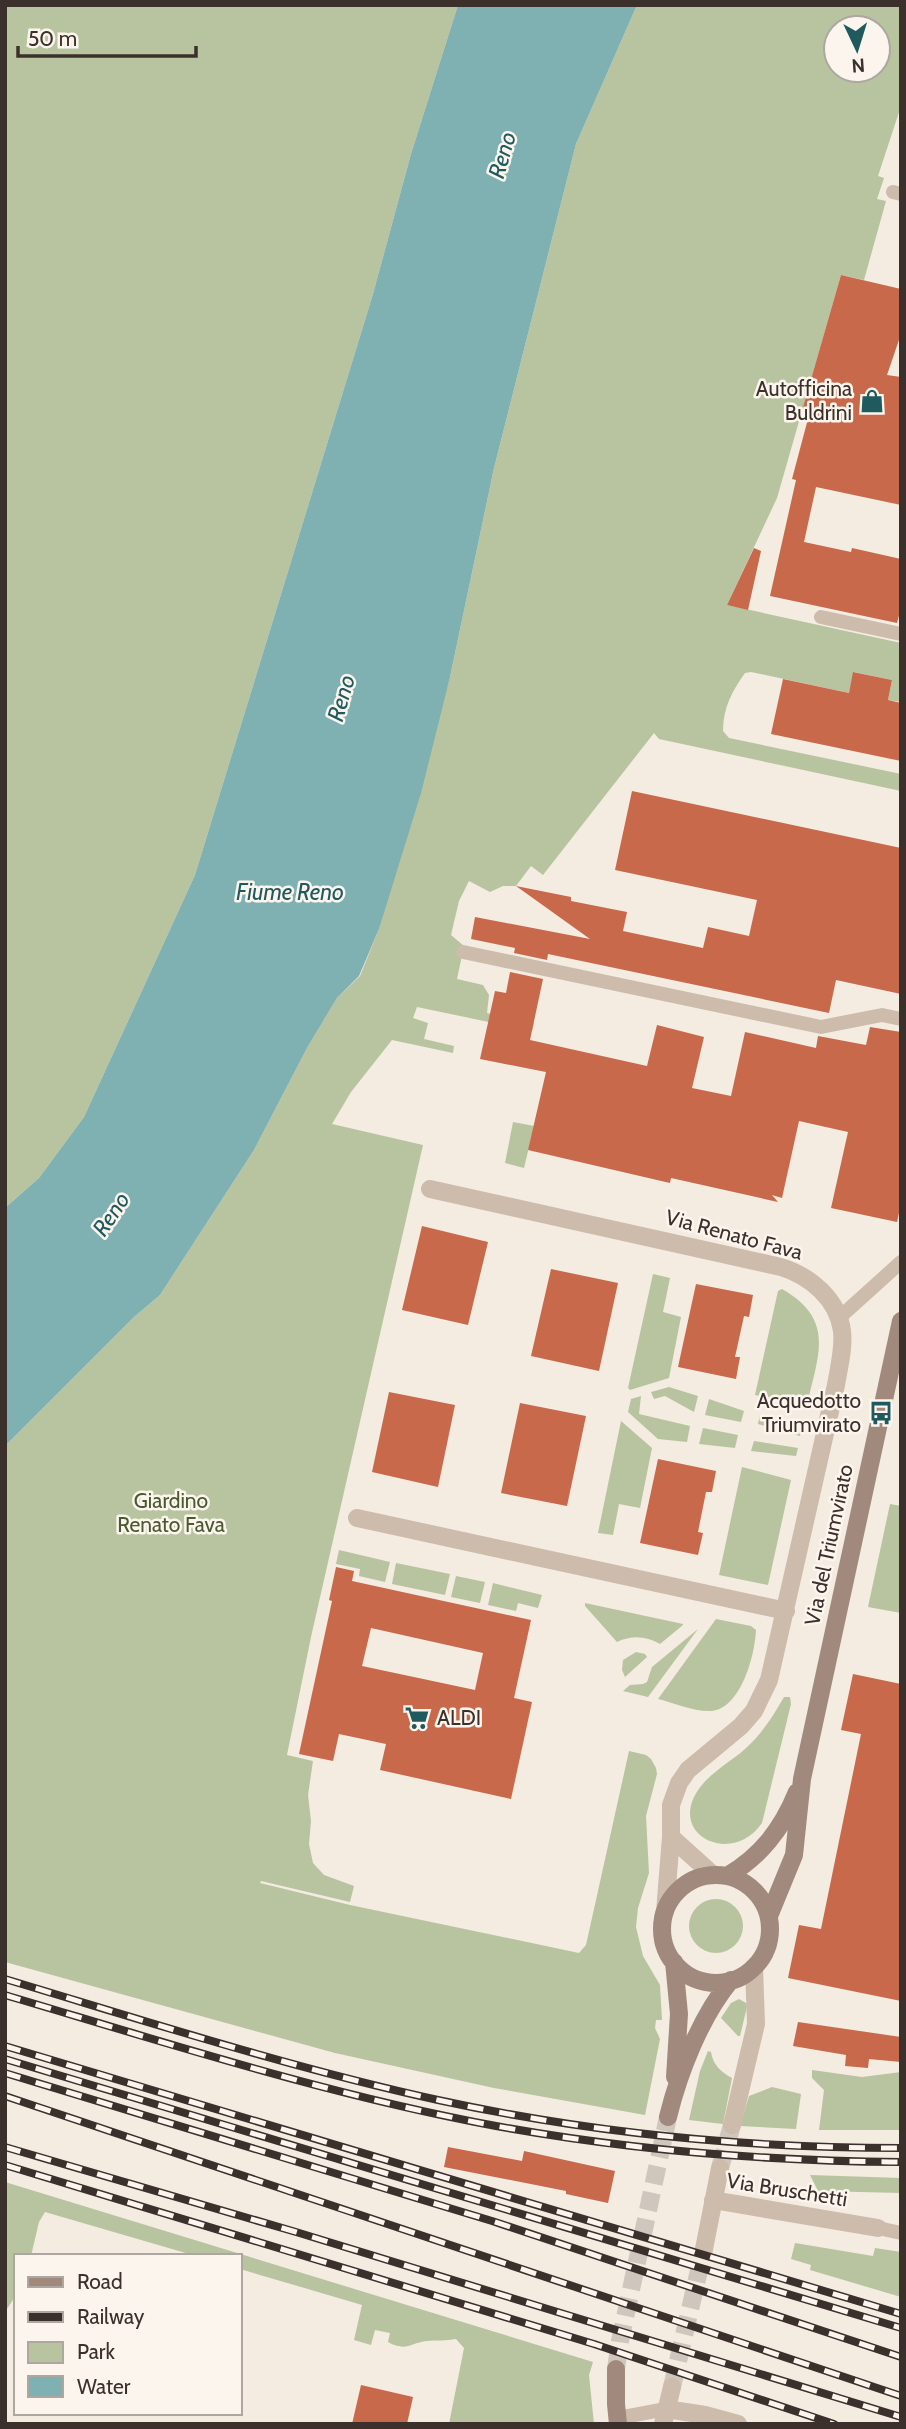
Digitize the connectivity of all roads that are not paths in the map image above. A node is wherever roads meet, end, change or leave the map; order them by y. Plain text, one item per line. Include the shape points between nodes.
1 (821, 617) dead end
2 (901, 634) edge
3 (463, 952) dead end
4 (901, 1019) edge
5 (430, 1189) dead end
6 (901, 1262) edge
7 (839, 1318) junction
8 (901, 1321) edge
9 (357, 1518) dead end
10 (786, 1611) junction
11 (802, 1779) junction
12 (671, 1837) junction
13 (720, 1875) junction
14 (665, 1912) junction
15 (769, 1916) junction
16 (674, 1962) junction
17 (754, 1967) junction
18 (731, 1980) junction
19 (675, 2089) junction
20 (668, 2118) tunnel mouth
21 (732, 2124) tunnel mouth
22 (720, 2168) tunnel mouth
23 (713, 2200) junction
24 (878, 2228) joint
25 (901, 2233) edge
26 (704, 2249) tunnel mouth
27 (616, 2369) tunnel mouth
28 (672, 2387) tunnel mouth
29 (664, 2417) edge
30 (618, 2421) edge
31 (738, 2424) edge

1 - 2 lane
3 - 4 lane via 821,1027 882,1015
5 - 7 street, Via Renato Fava via 781,1267 804,1276 818,1288
6 - 7 lane
7 - 10 street via 842,1350 836,1385
8 - 11 main road, Via del Triumvirato
9 - 10 street
10 - 12 street via 763,1696 741,1726 679,1783 671,1805
11 - 13 main road, Via del Triumvirato via 786,1817 768,1843 751,1860
11 - 15 main road, Via del Triumvirato via 794,1855
12 - 13 street
12 - 14 street
13 - 14 main road via 687,1883
13 - 15 main road via 737,1878 753,1889
14 - 16 main road via 662,1931
15 - 17 main road via 767,1947
16 - 18 main road via 706,1982
16 - 19 main road via 679,2014
17 - 18 main road
17 - 21 street via 756,2024
18 - 19 main road via 712,2007
19 - 20 main road
22 - 23 street
23 - 24 street, Via Bruschetti
23 - 26 street, Via Bruschetti
24 - 25 lane, Via Bruschetti
27 - 30 main road
28 - 29 street
29 - 30 lane
29 - 31 street via 705,2415

